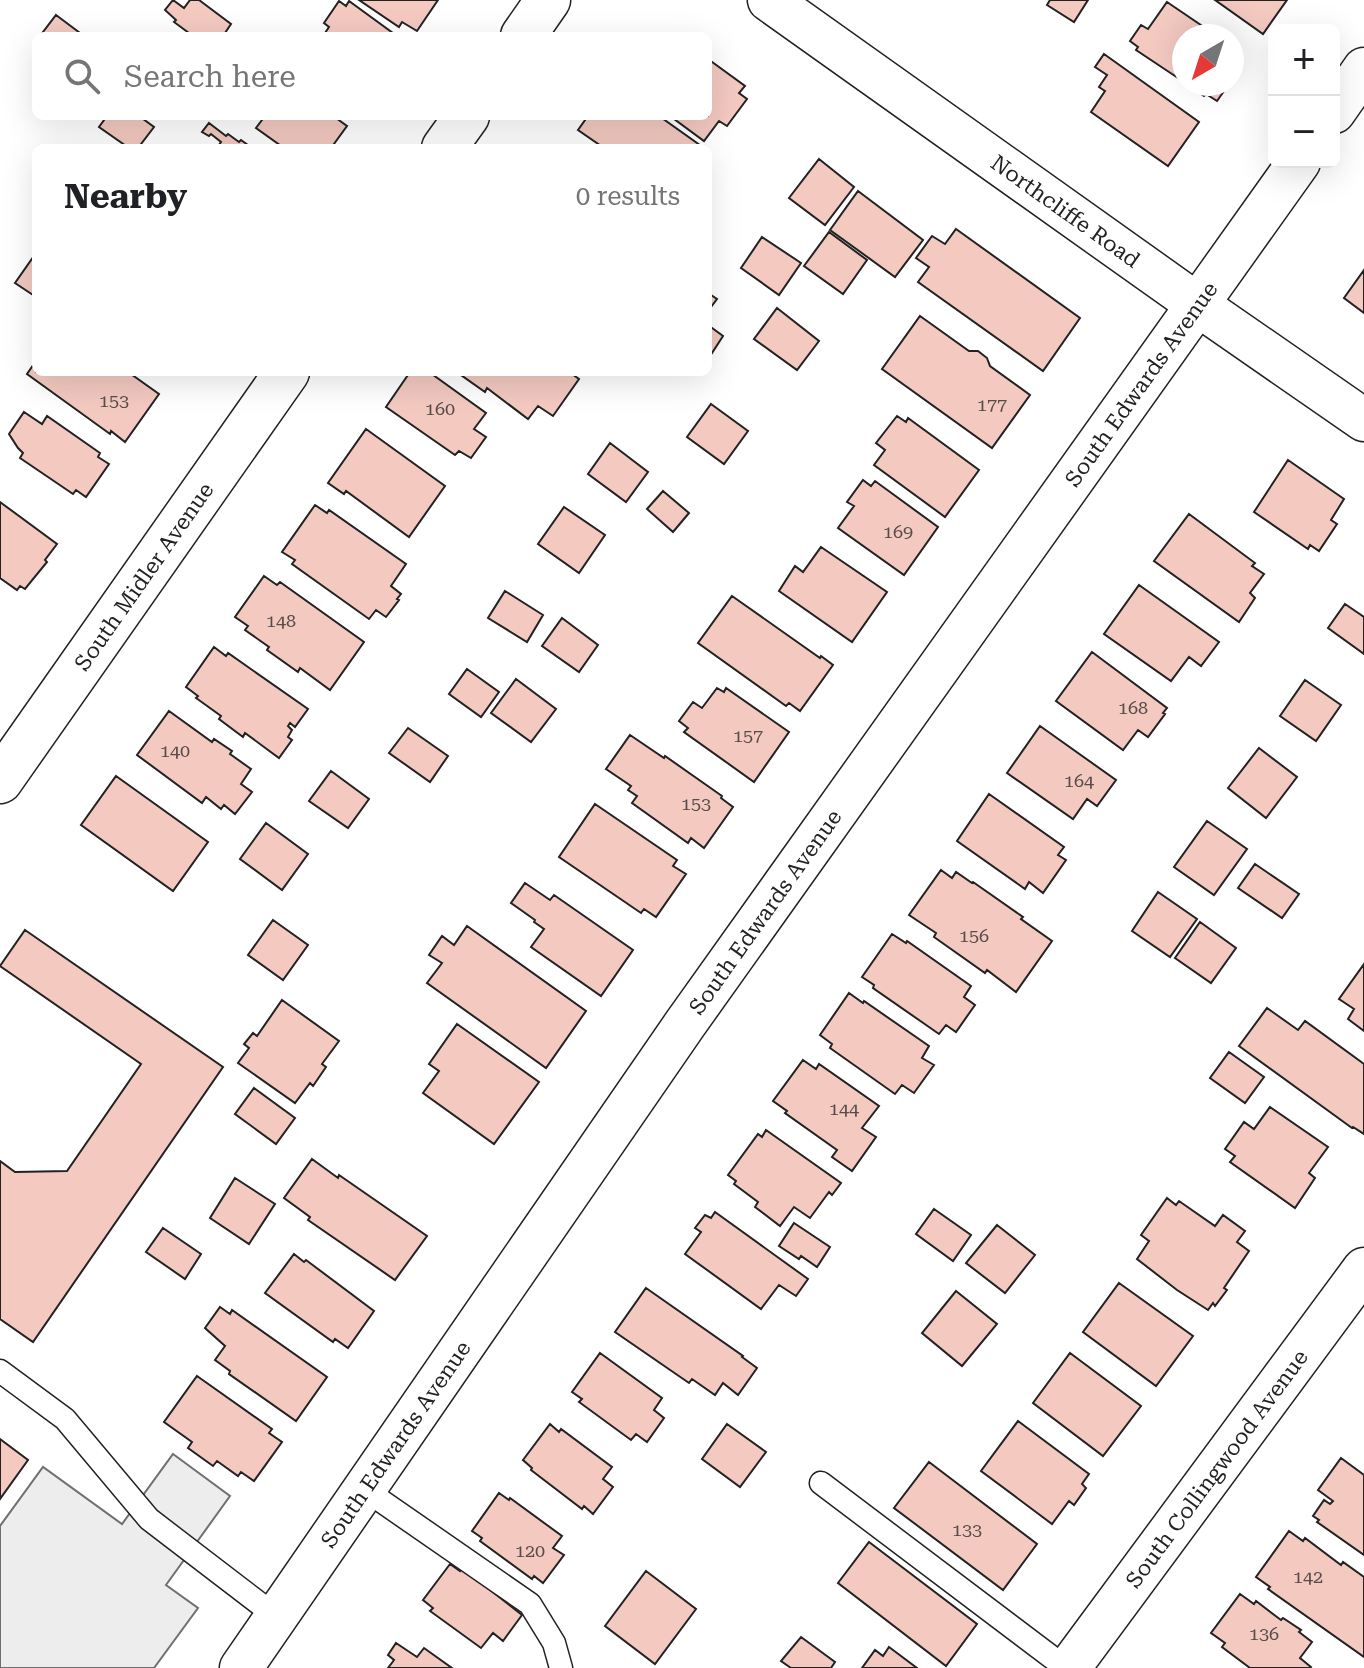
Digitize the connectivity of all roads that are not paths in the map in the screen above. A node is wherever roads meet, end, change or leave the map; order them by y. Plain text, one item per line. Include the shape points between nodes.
1 (548, 0) edge
2 (769, 0) edge
3 (526, 32) edge
4 (1364, 69) edge
5 (1340, 103) edge
6 (464, 120) edge
7 (447, 144) edge
8 (1295, 168) edge
9 (1198, 305) junction
10 (284, 376) edge
11 (1364, 420) edge
12 (0, 781) edge
13 (1364, 1269) edge
14 (0, 1371) edge
15 (821, 1483) dead end
16 (364, 1489) junction
17 (277, 1617) junction
18 (241, 1668) edge
19 (561, 1668) edge
20 (1067, 1668) edge

1 - 3 main road
2 - 9 street, Northcliffe Road
4 - 5 street
6 - 7 main road
8 - 9 street, South Edwards Avenue
9 - 11 street, Northcliffe Road
9 - 16 street, South Edwards Avenue via 685,1024
10 - 12 main road, South Midler Avenue
13 - 20 street, South Collingwood Avenue
14 - 17 lane via 65,1419 149,1519
15 - 20 lane
16 - 17 street, South Edwards Avenue
16 - 19 lane via 530,1604 554,1643
17 - 18 street, South Edwards Avenue

